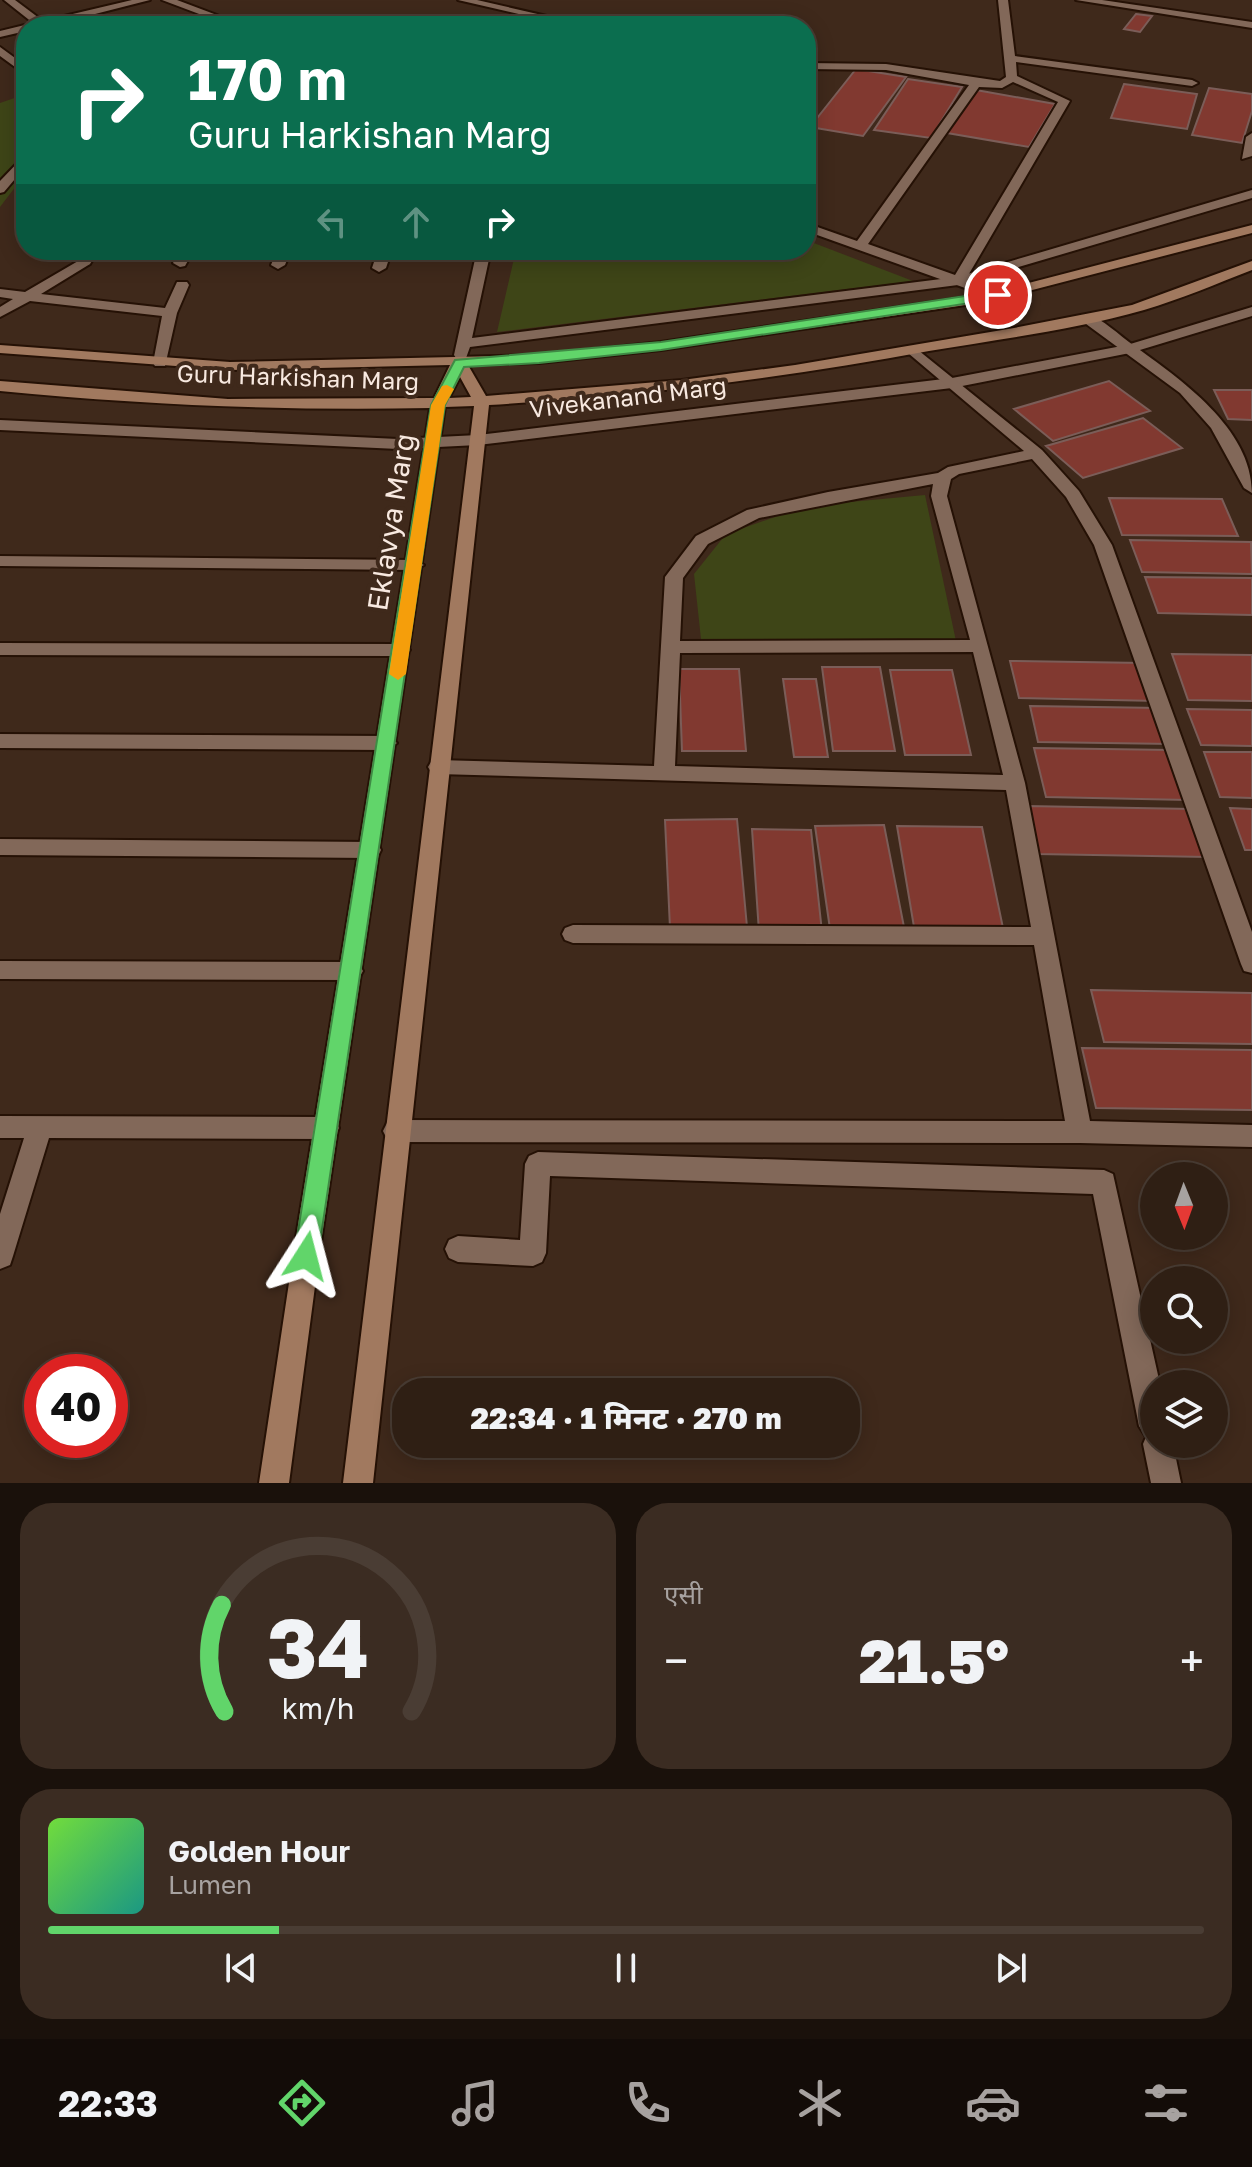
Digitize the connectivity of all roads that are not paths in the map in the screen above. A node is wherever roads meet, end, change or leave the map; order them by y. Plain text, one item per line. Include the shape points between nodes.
1 (9, 0) edge
2 (145, 0) edge
3 (463, 0) edge
4 (986, 0) edge
5 (1081, 0) edge
6 (171, 1) edge
7 (1002, 1) edge
8 (89, 13) junction
9 (28, 16) edge
10 (76, 16) edge
11 (93, 16) edge
12 (213, 16) edge
13 (538, 16) edge
14 (1252, 25) edge
15 (0, 50) edge
16 (1009, 58) junction
17 (16, 64) edge
18 (816, 66) edge
19 (1012, 78) junction
20 (976, 83) junction
21 (1192, 83) dead end
22 (1252, 137) edge
23 (1246, 156) dead end
24 (16, 170) edge
25 (0, 189) edge
26 (1252, 194) edge
27 (1252, 229) edge
28 (816, 231) edge
29 (860, 246) junction
30 (82, 260) edge
31 (280, 260) edge
32 (382, 260) edge
33 (482, 260) edge
34 (278, 265) dead end
35 (1252, 265) edge
36 (379, 268) dead end
37 (958, 281) junction
38 (182, 285) dead end
39 (0, 293) edge
40 (998, 295) junction
41 (26, 296) junction
42 (1252, 311) edge
43 (0, 313) edge
44 (170, 313) junction
45 (1087, 318) junction
46 (0, 349) edge
47 (1130, 349) junction
48 (913, 350) junction
49 (462, 353) junction
50 (160, 363) junction
51 (952, 383) junction
52 (0, 386) edge
53 (482, 403) junction
54 (438, 405) junction
55 (0, 425) edge
56 (478, 440) junction
57 (434, 444) junction
58 (1036, 453) junction
59 (943, 477) junction
60 (1252, 488) edge
61 (0, 561) edge
62 (415, 565) junction
63 (981, 646) junction
64 (672, 647) junction
65 (0, 649) edge
66 (401, 650) junction
67 (0, 741) edge
68 (387, 743) junction
69 (438, 767) junction
70 (664, 773) junction
71 (1015, 783) junction
72 (0, 847) edge
73 (370, 850) junction
74 (573, 934) dead end
75 (1044, 936) junction
76 (1252, 964) edge
77 (0, 970) edge
78 (351, 971) junction
79 (0, 1127) edge
80 (40, 1127) junction
81 (326, 1128) junction
82 (396, 1131) junction
83 (1080, 1132) junction
84 (1252, 1136) edge
85 (458, 1249) dead end
86 (0, 1256) edge
87 (1143, 1370) edge
88 (1161, 1458) edge
89 (274, 1483) edge
90 (358, 1483) edge
91 (1166, 1483) edge

1 - 9 street
2 - 8 street
3 - 13 street
4 - 7 street
5 - 14 street
6 - 12 street
7 - 16 street
8 - 10 street
8 - 11 street
15 - 17 street
16 - 19 street
16 - 21 street
18 - 20 street via 886,67
19 - 20 street via 1002,85
19 - 37 street via 1064,101
20 - 29 street
22 - 23 street
24 - 25 street
26 - 37 street
27 - 40 main road, Guru Harkishan Marg
28 - 29 street
29 - 37 street
30 - 41 street
31 - 34 street
32 - 36 street
33 - 49 street
35 - 45 main road, Guru Harkishan Marg via 1123,311
37 - 40 street
37 - 49 street
38 - 44 street
39 - 41 street
40 - 49 main road, Guru Harkishan Marg via 661,346 539,359
41 - 43 street
41 - 44 street
42 - 47 street, Vivekanand Marg
44 - 50 street
45 - 47 street
45 - 48 main road, Guru Harkishan Marg
46 - 50 main road, Guru Harkishan Marg
47 - 51 street, Vivekanand Marg
47 - 60 street via 1185,390 1218,426
48 - 51 street
48 - 53 main road, Guru Harkishan Marg via 672,388
49 - 50 main road, Guru Harkishan Marg via 230,366
49 - 53 main road
49 - 54 main road, Eklavya Marg
51 - 56 street, Vivekanand Marg
51 - 58 street
52 - 54 main road, Guru Harkishan Marg via 233,402
53 - 54 main road, Guru Harkishan Marg
53 - 56 main road
54 - 57 main road, Eklavya Marg
55 - 57 street, Vivekanand Marg
56 - 57 street, Vivekanand Marg
56 - 69 main road
57 - 62 main road, Eklavya Marg
58 - 59 street via 954,470
58 - 76 street via 1073,495 1103,545
59 - 63 street via 939,496
59 - 64 street via 753,514 702,540 674,577
61 - 62 street
62 - 66 main road, Eklavya Marg
63 - 64 street
63 - 71 street
64 - 70 street
65 - 66 street
66 - 68 main road, Eklavya Marg
67 - 68 street
68 - 73 main road, Eklavya Marg
69 - 70 street
69 - 82 main road
70 - 71 street
71 - 75 street
72 - 73 street
73 - 78 main road, Eklavya Marg
74 - 75 street
75 - 83 street
77 - 78 street
78 - 81 main road, Eklavya Marg
79 - 80 street
80 - 81 street
80 - 86 street
81 - 89 main road, Eklavya Marg
82 - 83 street
82 - 90 main road
83 - 84 street
85 - 87 street via 533,1253 538,1164 1104,1182
88 - 91 street

